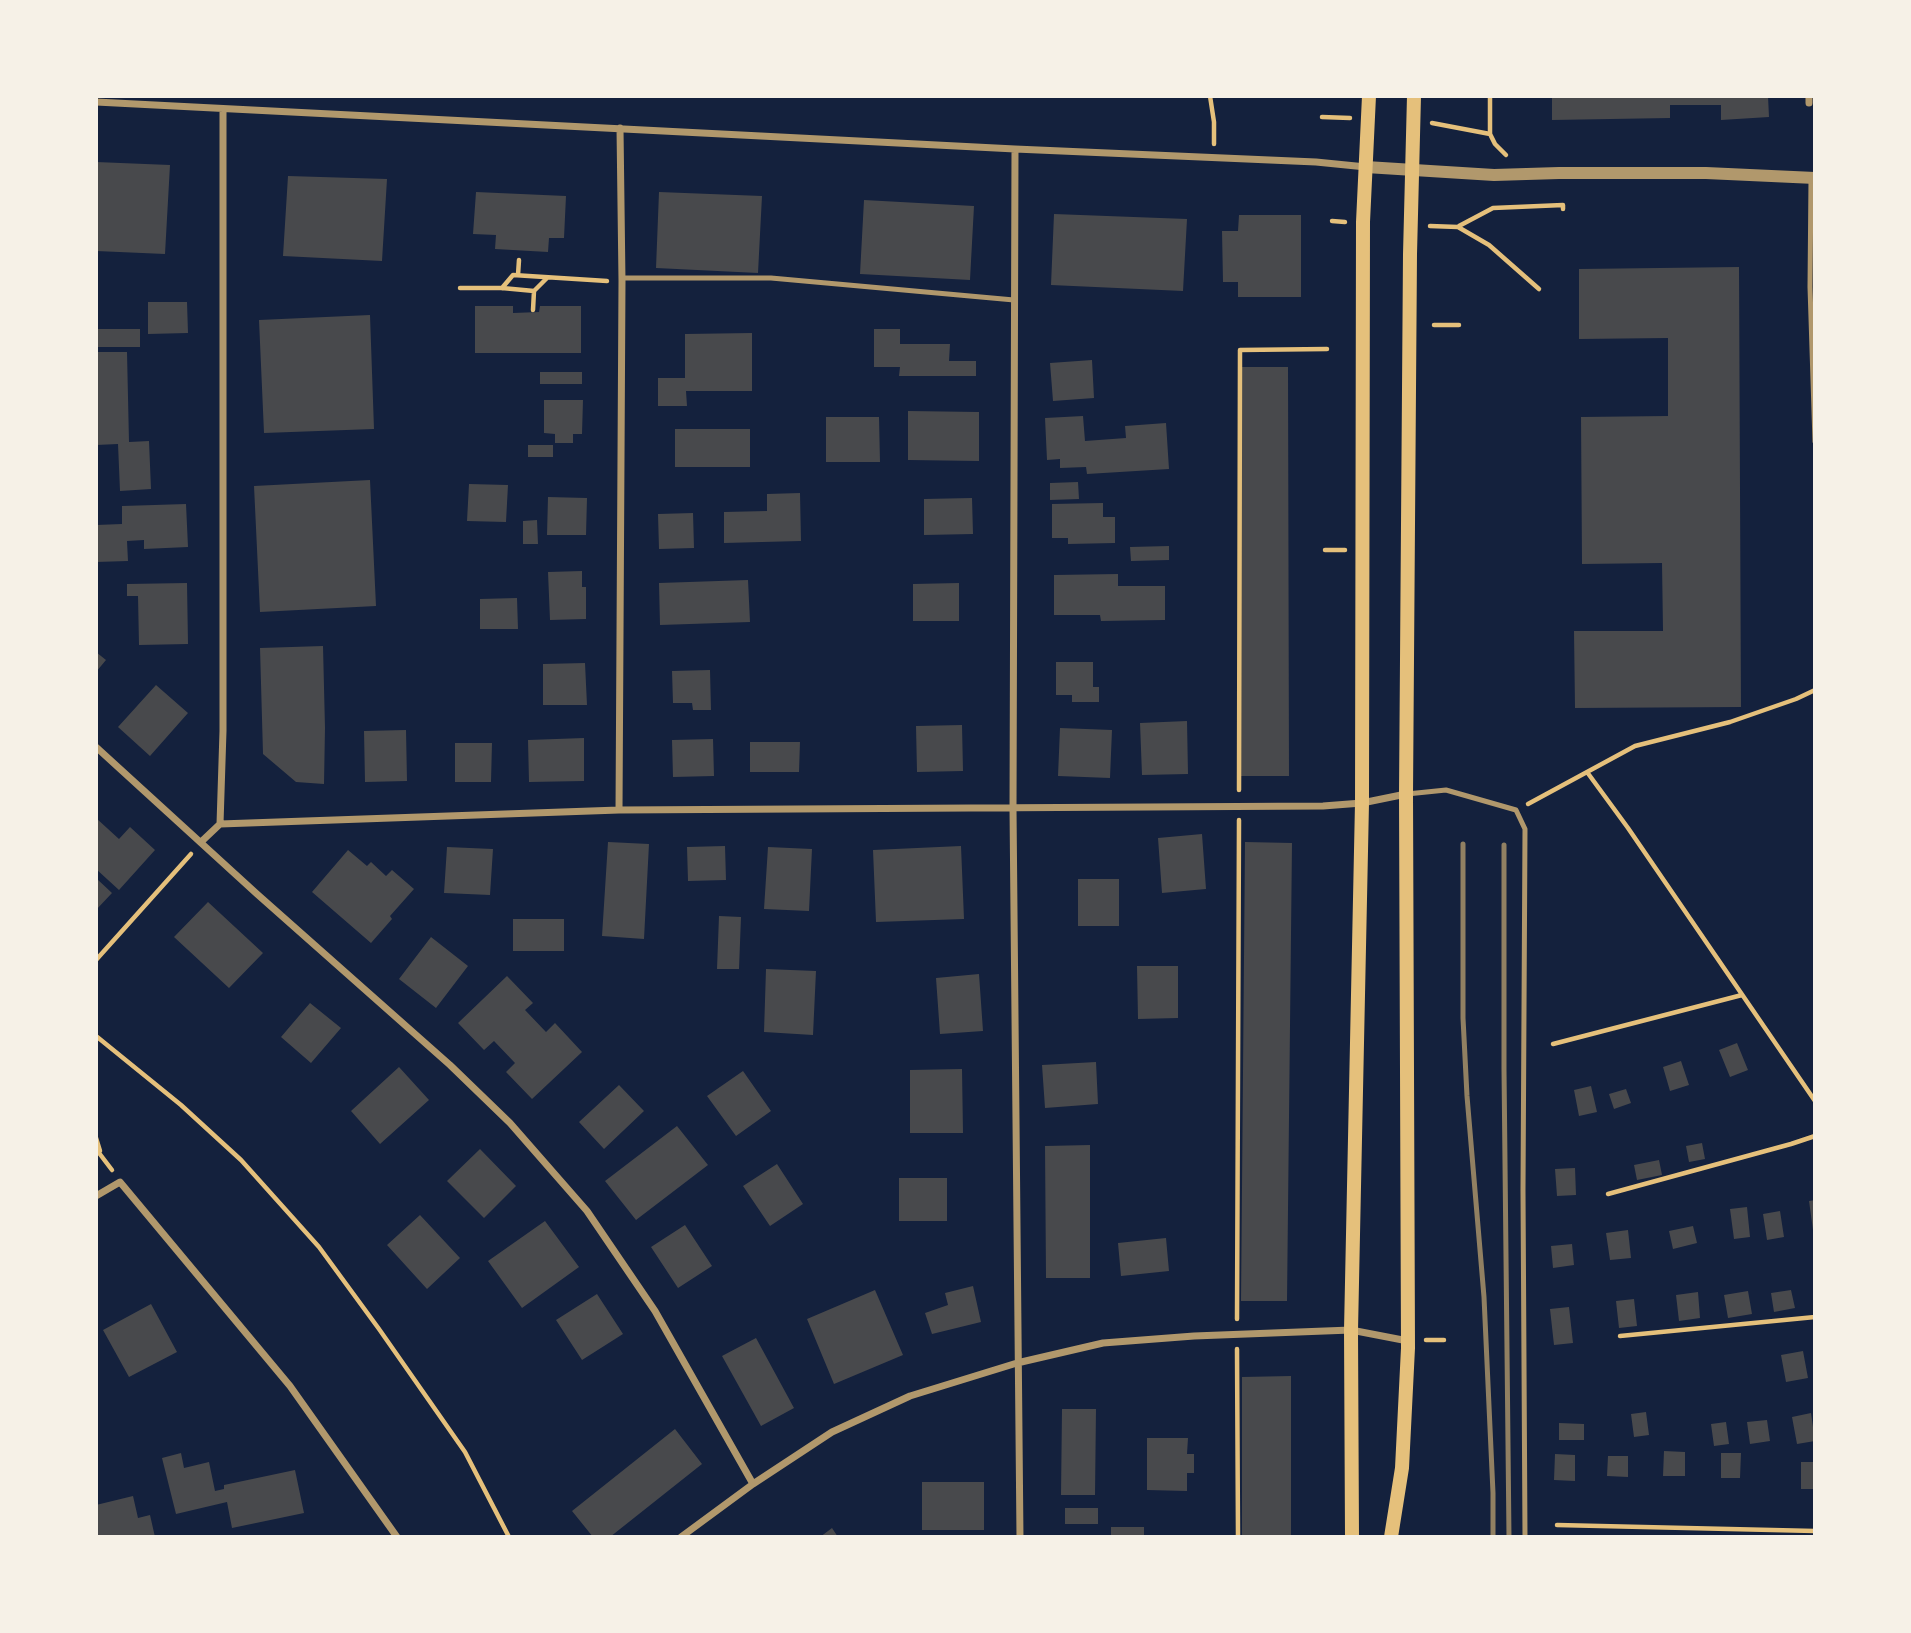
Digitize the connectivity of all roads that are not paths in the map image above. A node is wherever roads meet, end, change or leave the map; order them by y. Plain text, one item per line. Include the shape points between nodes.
1 (1369, 96) edge
2 (1414, 96) edge
3 (96, 102) edge
4 (223, 108) junction
5 (621, 128) junction
6 (1015, 149) junction
7 (1366, 167) junction
8 (1412, 169) junction
9 (1813, 178) edge
10 (622, 278) junction
11 (1014, 300) junction
12 (1815, 442) edge
13 (96, 747) edge
14 (1406, 794) junction
15 (1362, 803) junction
16 (1013, 808) junction
17 (619, 810) junction
18 (220, 824) junction
19 (201, 842) junction
20 (96, 1196) edge
21 (1352, 1330) junction
22 (1408, 1340) junction
23 (1017, 1363) junction
24 (753, 1484) junction
25 (397, 1537) edge
26 (681, 1537) edge
27 (1020, 1537) edge
28 (1352, 1537) edge
29 (1391, 1537) edge
30 (1525, 1537) edge

1 - 7 main road
2 - 8 main road
3 - 4 street
4 - 5 street
4 - 18 street
5 - 6 street
5 - 10 street
6 - 7 street
6 - 11 street
7 - 8 street
7 - 15 main road
8 - 9 street via 1494,175 1706,173
8 - 14 main road
9 - 12 lane via 1810,287
10 - 11 lane via 771,278
10 - 17 street
11 - 16 street
13 - 19 street
14 - 15 street
14 - 22 main road
14 - 30 lane via 1446,790 1516,810 1525,829
15 - 16 street
15 - 21 main road
16 - 17 street
16 - 23 street
17 - 18 street
18 - 19 street
19 - 24 street via 460,1074 587,1211 656,1311
20 - 25 street via 120,1182 290,1386
21 - 22 street
21 - 23 street via 1103,1343
21 - 28 main road
22 - 29 main road via 1402,1468
23 - 24 street via 910,1396 832,1432
23 - 27 street
24 - 26 street

